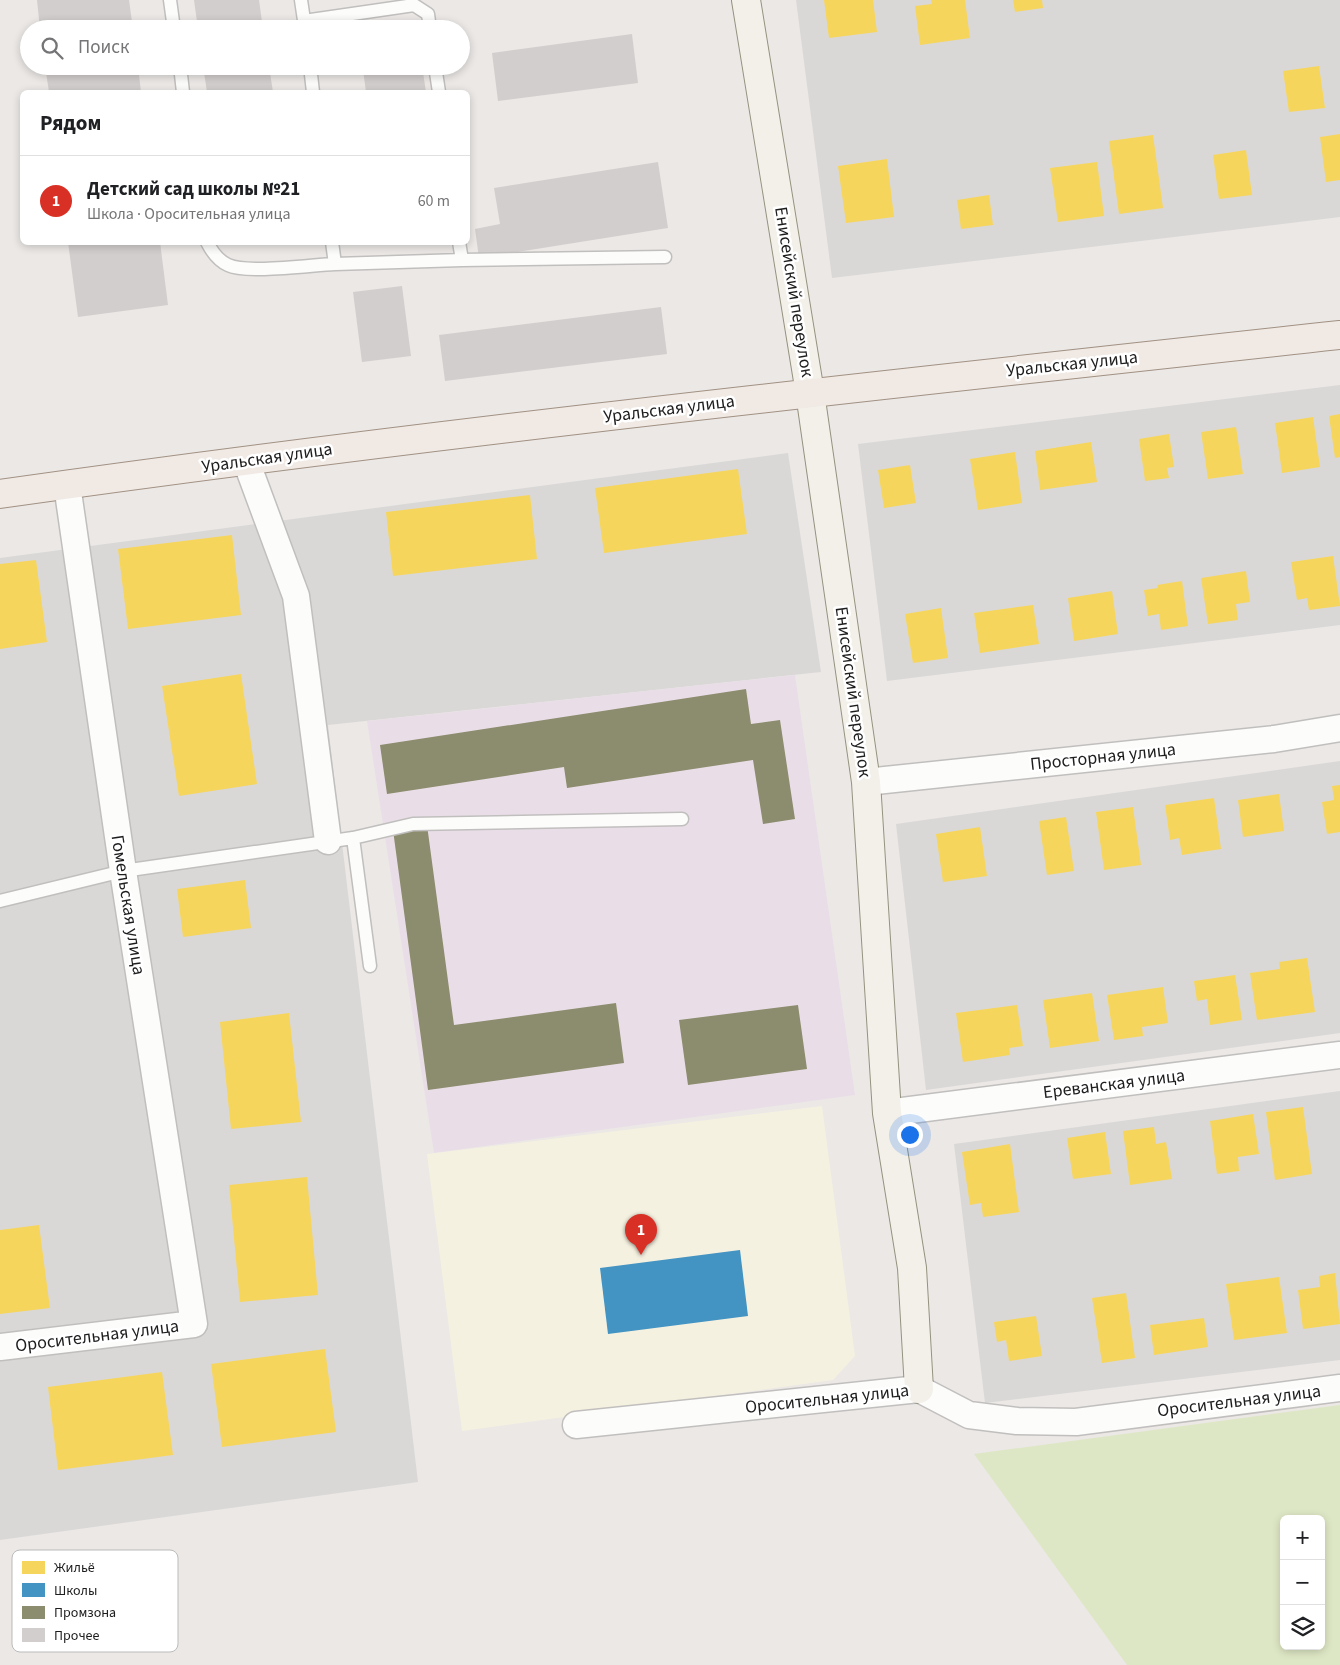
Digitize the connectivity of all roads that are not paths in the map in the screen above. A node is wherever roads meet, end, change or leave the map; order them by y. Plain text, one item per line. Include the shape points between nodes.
1 (170, 0) edge
2 (301, 0) edge
3 (746, 0) edge
4 (173, 20) edge
5 (303, 20) edge
6 (332, 20) edge
7 (429, 20) edge
8 (181, 75) edge
9 (311, 75) edge
10 (437, 75) edge
11 (183, 90) edge
12 (313, 90) edge
13 (439, 90) edge
14 (208, 245) edge
15 (332, 245) edge
16 (460, 245) edge
17 (664, 257) dead end
18 (462, 260) junction
19 (334, 264) junction
20 (1340, 335) edge
21 (810, 393) junction
22 (246, 461) junction
23 (67, 485) junction
24 (0, 494) edge
25 (1340, 728) edge
26 (866, 782) junction
27 (682, 819) dead end
28 (340, 840) junction
29 (123, 871) junction
30 (0, 901) edge
31 (370, 966) dead end
32 (1340, 1055) edge
33 (887, 1113) junction
34 (194, 1324) joint
35 (0, 1347) edge
36 (1340, 1388) edge
37 (919, 1389) junction
38 (576, 1425) dead end

1 - 4 lane
2 - 5 lane
3 - 21 street, Енисейский переулок
6 - 7 lane via 414,5 428,14
8 - 11 lane
9 - 12 lane
10 - 13 lane
14 - 19 lane via 212,253 228,266
15 - 19 lane
16 - 18 lane
17 - 18 lane
18 - 19 lane
20 - 21 main road, Уральская улица
21 - 22 main road, Уральская улица
21 - 26 street, Енисейский переулок
22 - 23 main road, Уральская улица
22 - 28 street via 296,596
23 - 24 main road, Уральская улица
23 - 29 street, Гомельская улица
25 - 26 street, Просторная улица via 1274,739
26 - 33 street, Енисейский переулок
27 - 28 lane via 413,824
28 - 29 lane
28 - 31 lane
29 - 30 lane
29 - 34 street, Гомельская улица
32 - 33 street, Ереванская улица
33 - 37 street, Енисейский переулок via 912,1268
34 - 35 street, Оросительная улица
36 - 37 street, Оросительная улица via 1076,1422 1017,1421 969,1415
37 - 38 street, Оросительная улица

